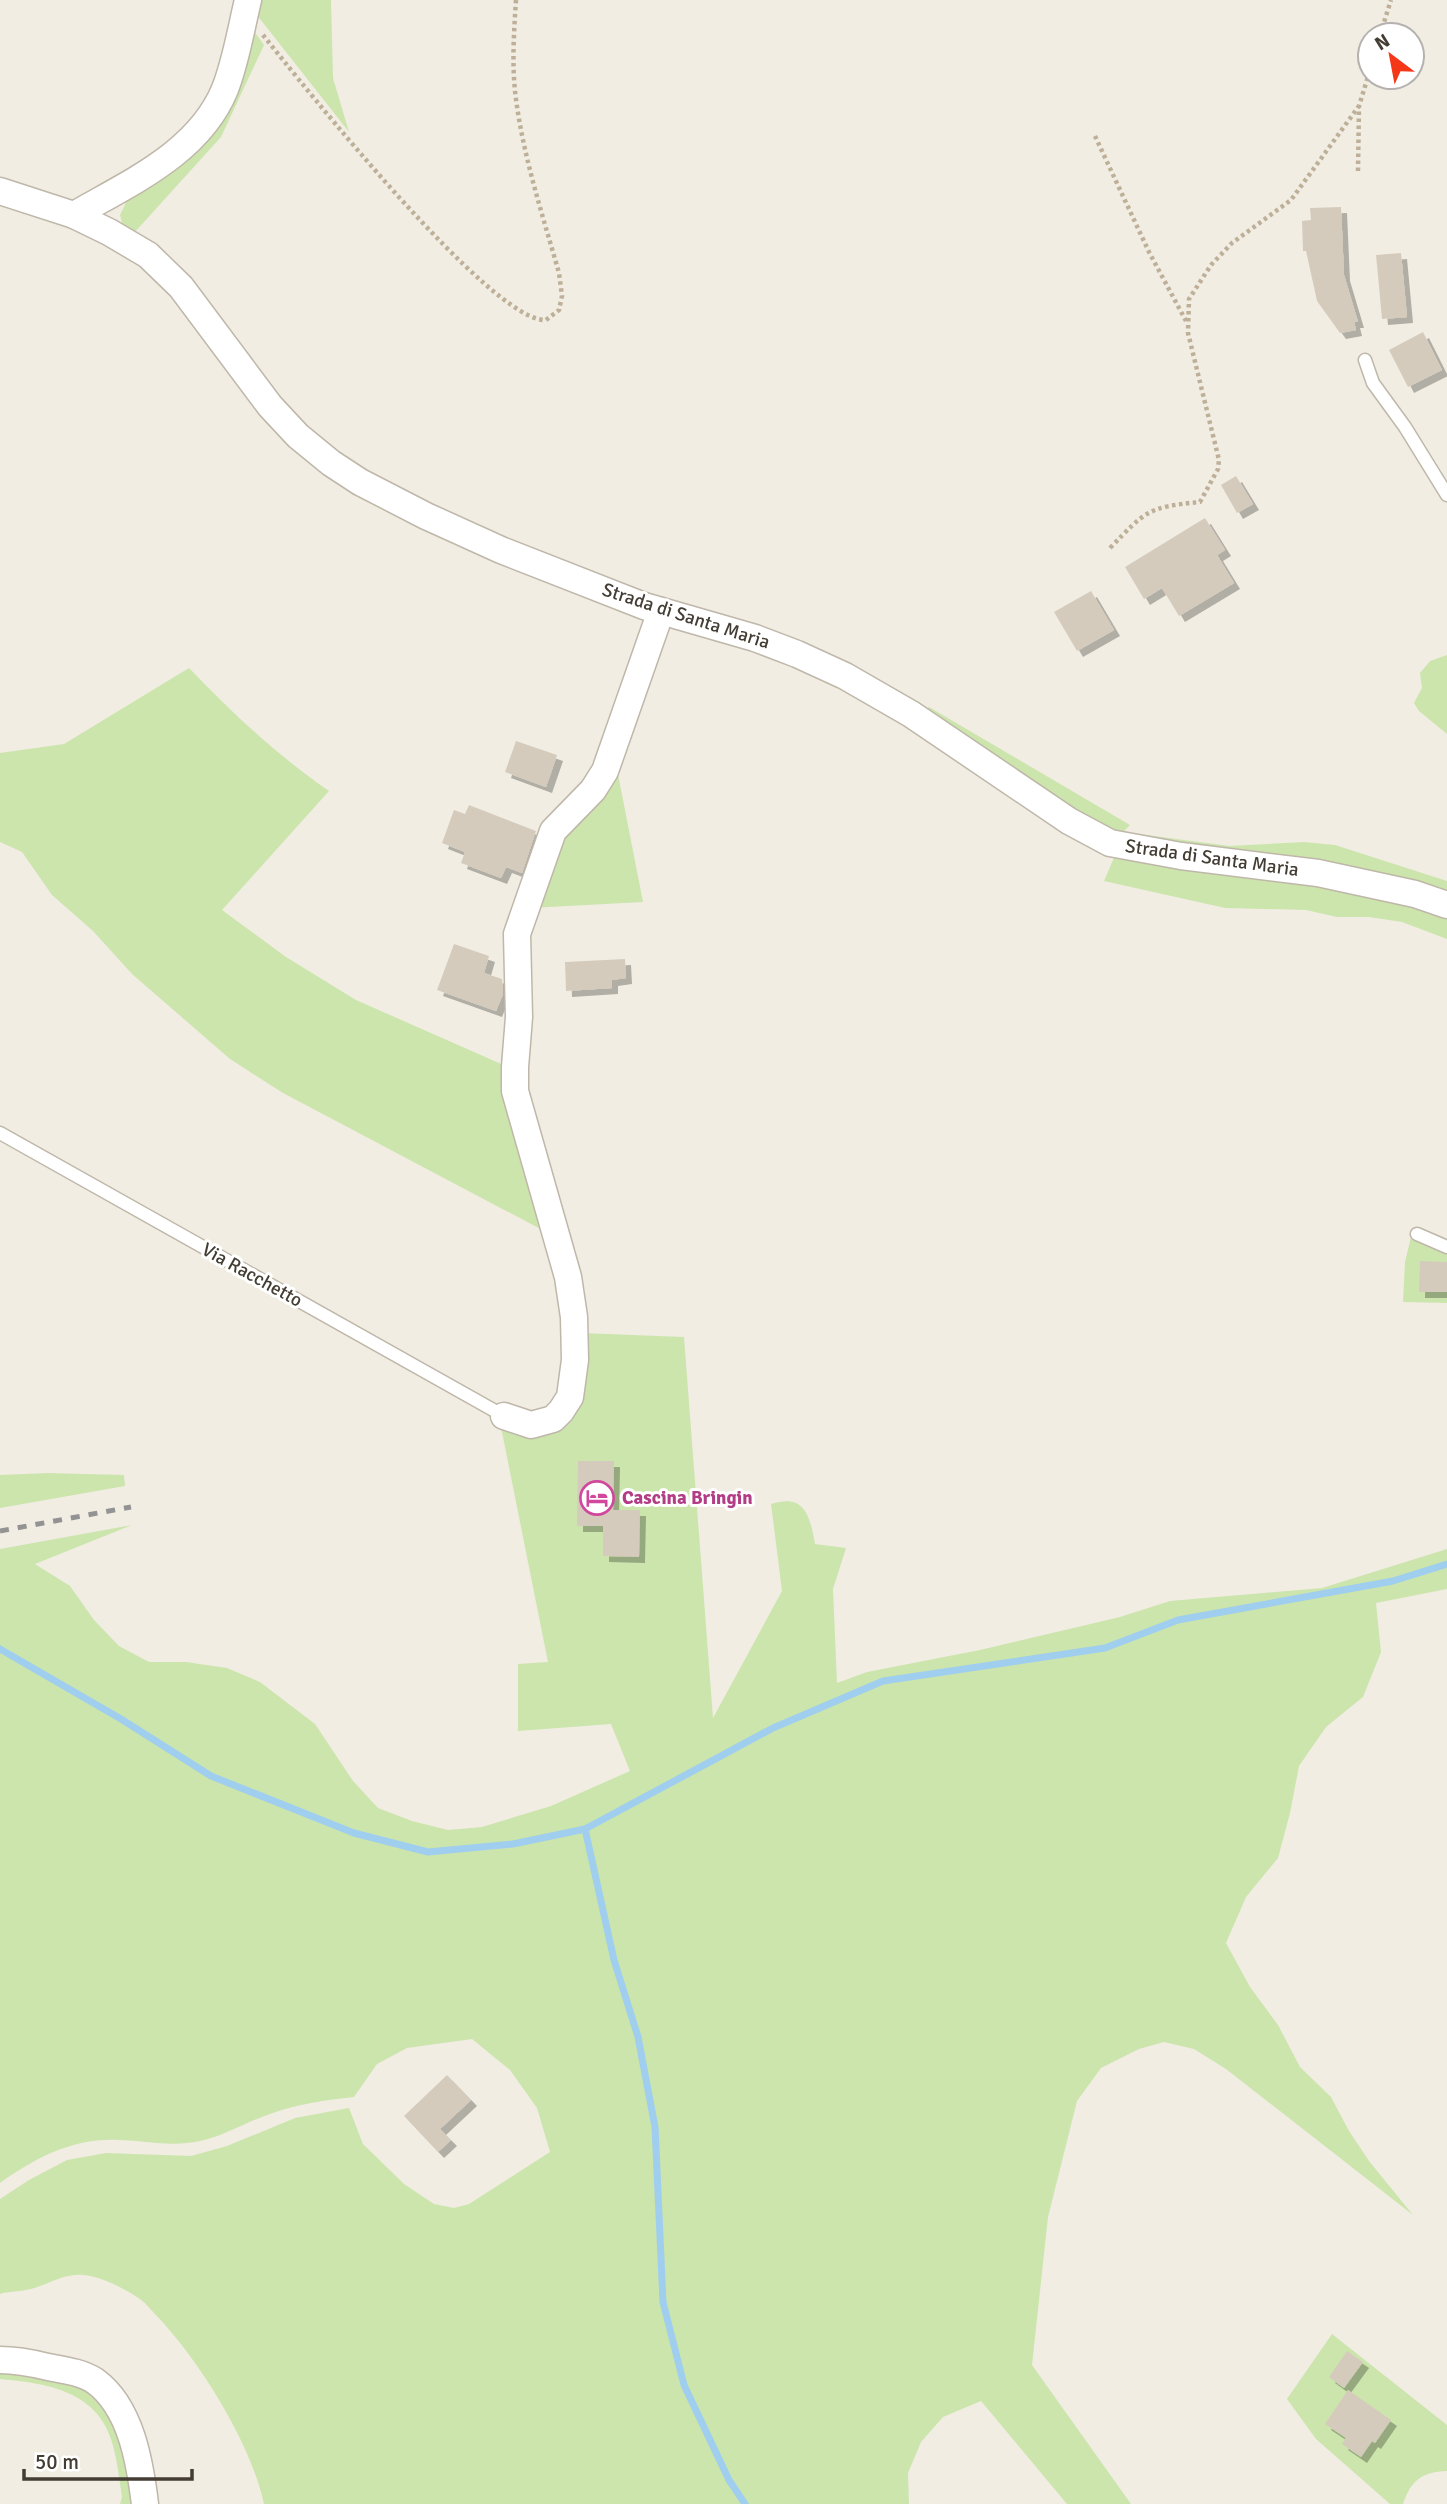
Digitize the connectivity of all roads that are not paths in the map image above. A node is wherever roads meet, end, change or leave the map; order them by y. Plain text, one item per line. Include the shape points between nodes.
1 (247, 6) edge
2 (0, 191) edge
3 (74, 215) junction
4 (1365, 360) dead end
5 (1447, 495) edge
6 (661, 611) junction
7 (1447, 905) edge
8 (0, 1133) edge
9 (1417, 1234) dead end
10 (1447, 1247) edge
11 (504, 1416) joint
12 (0, 2360) edge
13 (145, 2504) edge

1 - 3 street via 226,88 202,126 163,163
2 - 3 street, Strada di Santa Maria
3 - 6 street, Strada di Santa Maria via 122,239 161,266 270,406 331,463 452,528
4 - 5 lane via 1373,383
6 - 7 street, Strada di Santa Maria via 768,642 856,681 1110,843 1318,873
6 - 11 street via 605,771 553,831 516,938 519,1017 515,1091 568,1277 575,1347 569,1397 557,1416 535,1425
8 - 11 lane, Via Racchetto
9 - 10 lane
12 - 13 street via 72,2372 102,2388 126,2424

